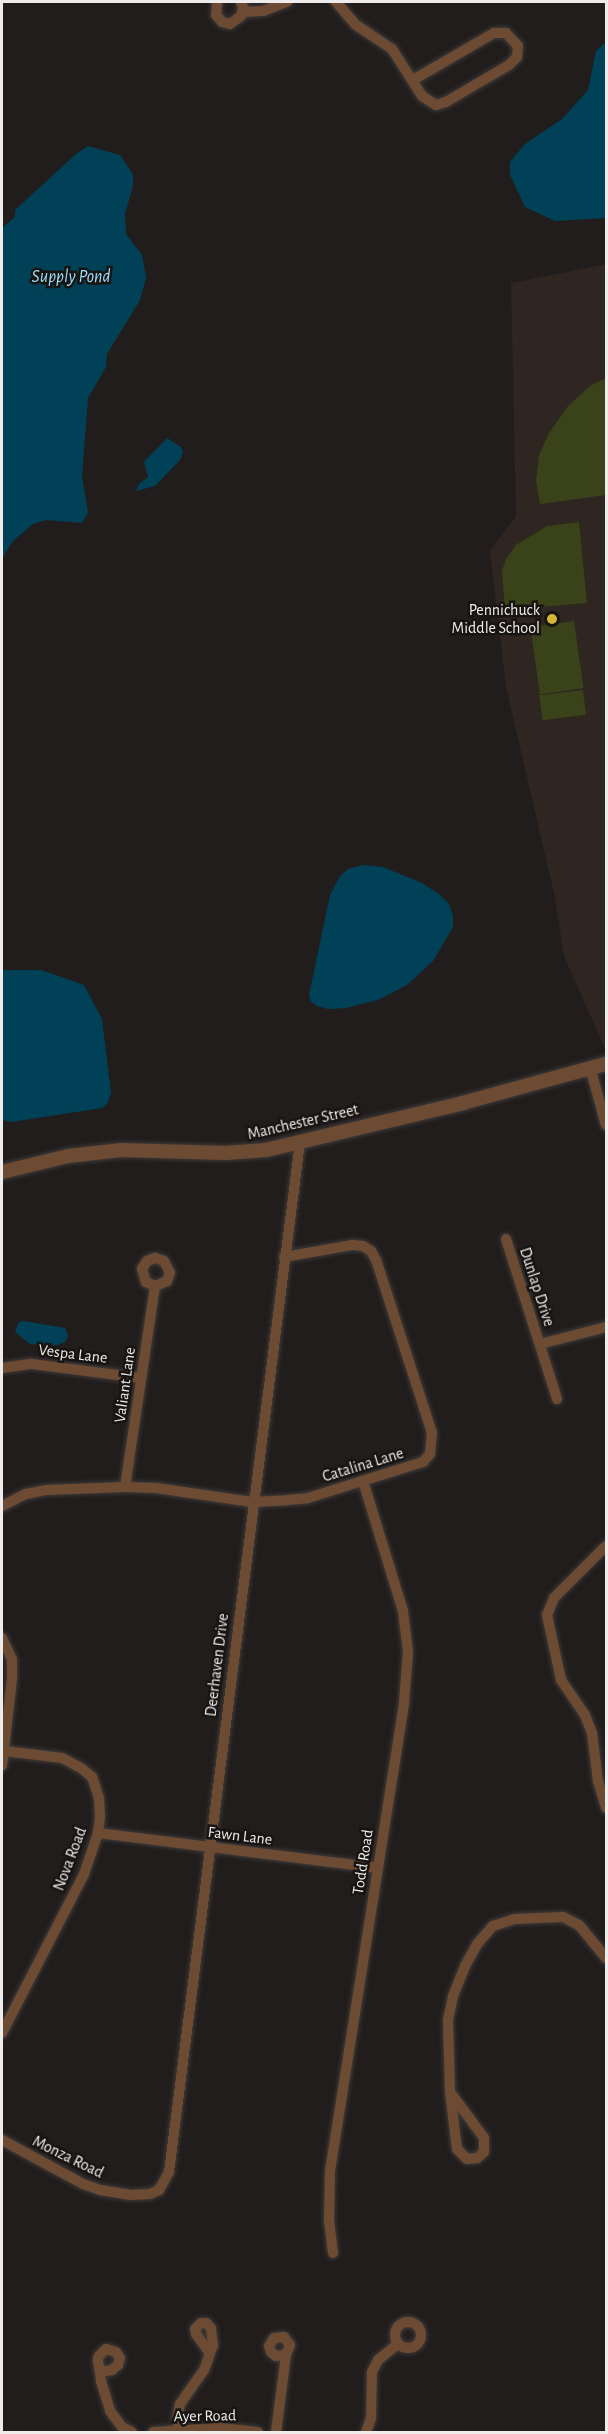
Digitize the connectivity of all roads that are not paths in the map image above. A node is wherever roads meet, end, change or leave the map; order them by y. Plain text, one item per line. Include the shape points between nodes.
1 (217, 2) edge
2 (288, 2) edge
3 (336, 2) edge
4 (242, 7) edge
5 (413, 80) junction
6 (606, 1064) edge
7 (590, 1066) junction
8 (606, 1125) edge
9 (300, 1142) junction
10 (2, 1172) edge
11 (506, 1239) dead end
12 (284, 1257) junction
13 (154, 1286) dead end
14 (606, 1327) edge
15 (540, 1344) junction
16 (2, 1368) edge
17 (141, 1378) junction
18 (557, 1399) dead end
19 (363, 1481) junction
20 (125, 1487) junction
21 (252, 1502) junction
22 (2, 1506) edge
23 (606, 1546) edge
24 (2, 1638) edge
25 (3, 1751) junction
26 (2, 1764) edge
27 (606, 1808) edge
28 (98, 1833) junction
29 (208, 1847) junction
30 (378, 1868) junction
31 (606, 1958) edge
32 (2, 2032) edge
33 (450, 2091) junction
34 (2, 2140) edge
35 (159, 2190) joint
36 (333, 2253) dead end
37 (398, 2344) dead end
38 (210, 2353) dead end
39 (286, 2355) dead end
40 (100, 2372) dead end
41 (179, 2430) junction
42 (132, 2433) edge
43 (153, 2433) edge
44 (258, 2433) edge
45 (276, 2433) edge
46 (366, 2433) edge

1 - 4 street via 215,11 222,22 235,22
2 - 4 street via 263,11
3 - 5 street via 356,25 392,49
5 - 5 street via 494,33 506,33 518,46 517,57 509,66 441,104 425,100
6 - 7 street, Manchester Street
7 - 8 street
7 - 9 street, Manchester Street via 463,1103
9 - 10 street, Manchester Street via 240,1153 91,1153
9 - 12 street, Deerhaven Drive
11 - 15 street, Dunlap Drive
12 - 19 street, Catalina Lane via 352,1245 363,1246 376,1260 433,1444 423,1462
12 - 21 street, Deerhaven Drive
13 - 17 street, Valiant Lane
14 - 15 street, Dunlap Drive
15 - 18 street, Dunlap Drive
16 - 17 street, Vespa Lane via 32,1364
17 - 20 street, Valiant Lane
19 - 21 street, Catalina Lane via 308,1498
19 - 30 street, Todd Road via 403,1611 408,1652
20 - 21 street, Catalina Lane
20 - 22 street, Catalina Lane via 46,1490 26,1494
21 - 29 street, Deerhaven Drive
23 - 27 street via 554,1598 547,1615 561,1680 585,1715 592,1733
24 - 25 street via 12,1659
25 - 26 street
25 - 28 street, Nova Road via 62,1758 81,1768 92,1778 99,1798
28 - 29 street, Fawn Lane
28 - 32 street, Nova Road via 84,1874
29 - 30 street, Fawn Lane
29 - 35 street, Deerhaven Drive via 171,2164
30 - 36 street, Todd Road via 330,2170
31 - 33 street via 579,1924 563,1917 514,1919 493,1926 465,1966 450,2007
33 - 33 street via 457,2149 467,2159 477,2158 484,2152 484,2138
34 - 35 street, Monza Road via 100,2190 140,2195
37 - 46 street via 378,2360 372,2372 371,2418
38 - 41 street via 204,2370 180,2403
39 - 45 street
40 - 42 street via 110,2411
41 - 43 street, Ayer Road
41 - 44 street, Ayer Road via 221,2428

